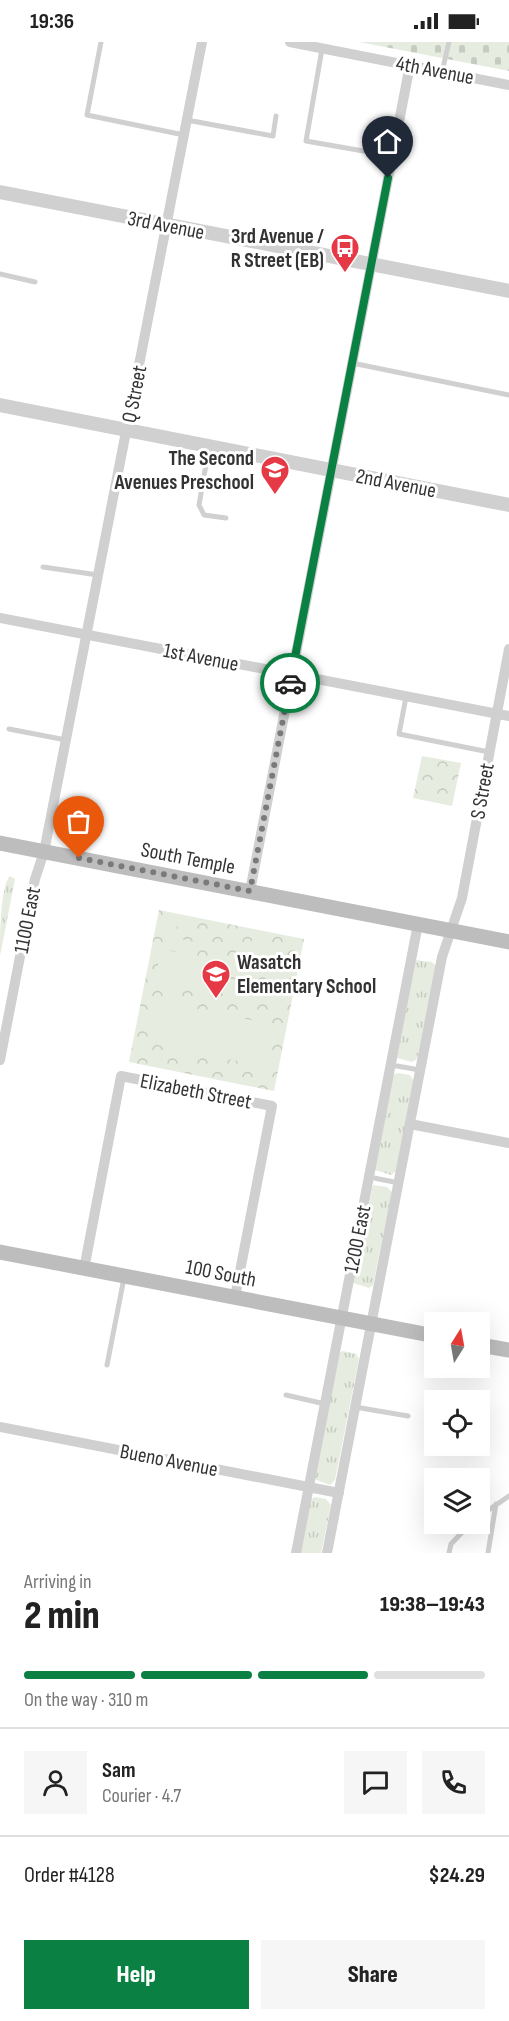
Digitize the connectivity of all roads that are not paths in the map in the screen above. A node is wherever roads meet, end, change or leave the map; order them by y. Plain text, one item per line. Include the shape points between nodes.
1 (101, 42) edge
2 (202, 42) edge
3 (290, 42) edge
4 (448, 42) edge
5 (322, 48) junction
6 (410, 65) junction
7 (442, 72) junction
8 (509, 85) edge
9 (276, 116) dead end
10 (187, 120) junction
11 (184, 135) junction
12 (392, 156) junction
13 (0, 192) edge
14 (167, 225) junction
15 (372, 265) junction
16 (0, 274) edge
17 (35, 282) dead end
18 (509, 291) edge
19 (352, 363) junction
20 (509, 395) edge
21 (0, 405) edge
22 (127, 429) junction
23 (209, 446) junction
24 (332, 470) junction
25 (509, 505) edge
26 (226, 518) dead end
27 (43, 567) dead end
28 (98, 575) junction
29 (0, 618) edge
30 (87, 635) junction
31 (509, 650) edge
32 (292, 675) junction
33 (406, 697) junction
34 (496, 714) junction
35 (509, 716) edge
36 (9, 729) dead end
37 (66, 740) junction
38 (489, 752) junction
39 (0, 843) edge
40 (44, 852) junction
41 (250, 891) junction
42 (418, 924) junction
43 (449, 930) junction
44 (509, 942) edge
45 (2, 1034) edge
46 (0, 1060) edge
47 (391, 1065) junction
48 (420, 1070) junction
49 (410, 1124) junction
50 (509, 1143) edge
51 (369, 1177) junction
52 (399, 1183) junction
53 (0, 1252) edge
54 (84, 1269) junction
55 (124, 1276) junction
56 (235, 1297) junction
57 (342, 1318) junction
58 (371, 1324) junction
59 (424, 1334) edge
60 (490, 1347) edge
61 (509, 1350) edge
62 (107, 1365) dead end
63 (286, 1395) dead end
64 (325, 1404) junction
65 (355, 1407) junction
66 (408, 1416) dead end
67 (0, 1427) edge
68 (309, 1488) junction
69 (339, 1493) junction
70 (509, 1496) edge
71 (496, 1504) junction
72 (490, 1508) edge
73 (460, 1534) edge
74 (296, 1553) edge
75 (327, 1553) edge
76 (448, 1553) edge
77 (488, 1553) edge

1 - 11 lane via 87,115
2 - 10 street, Q Street
3 - 5 street, 4th Avenue
4 - 7 lane
5 - 6 street, 4th Avenue
5 - 12 lane via 306,141
6 - 7 street, 4th Avenue
6 - 12 street
7 - 8 street, 4th Avenue
9 - 10 lane via 273,136
10 - 11 street, Q Street
11 - 14 street, Q Street
12 - 15 street
13 - 14 street, 3rd Avenue
14 - 15 street, 3rd Avenue
14 - 22 street, Q Street
15 - 18 street, 3rd Avenue
15 - 19 street
16 - 17 lane
19 - 20 lane
19 - 24 street
21 - 22 street, 2nd Avenue
22 - 23 street, 2nd Avenue
22 - 28 street, Q Street
23 - 24 street, 2nd Avenue
23 - 26 lane via 199,505 204,515
24 - 25 street, 2nd Avenue
24 - 32 street
27 - 28 lane
28 - 30 street, Q Street
29 - 30 street, 1st Avenue
30 - 32 street, 1st Avenue
30 - 37 street, Q Street
31 - 34 street, S Street
32 - 33 street, 1st Avenue
32 - 41 street
33 - 34 street, 1st Avenue
33 - 38 lane via 399,734
34 - 35 street, 1st Avenue
34 - 38 street, S Street
36 - 37 lane
37 - 40 street, Q Street
38 - 43 street, S Street via 462,898
39 - 40 main road, South Temple
40 - 41 main road, South Temple
40 - 45 street, 1100 East
41 - 42 main road, South Temple
42 - 43 main road, South Temple
42 - 47 street, 1200 East
43 - 44 main road, South Temple
43 - 48 street, 1200 East
45 - 46 street, 1100 East
47 - 48 lane
47 - 51 street, 1200 East
48 - 49 street, 1200 East
49 - 50 street
49 - 52 street, 1200 East
51 - 52 lane
51 - 57 street, 1200 East
52 - 58 street, 1200 East
53 - 54 main road, 100 South
54 - 55 main road, 100 South
54 - 56 street, Elizabeth Street via 121,1076 272,1106
55 - 56 main road, 100 South
55 - 62 lane
56 - 57 main road, 100 South
57 - 58 main road, 100 South
57 - 64 street, 1200 East
58 - 59 main road, 100 South
58 - 65 street, 1200 East
60 - 61 main road
63 - 64 lane
64 - 68 street, 1200 East
65 - 66 lane
65 - 69 street, 1200 East
67 - 68 street, Bueno Avenue
68 - 69 street, Bueno Avenue
68 - 74 street, 1200 East
69 - 75 street, 1200 East
70 - 71 lane
71 - 72 lane
71 - 77 lane
73 - 76 lane

